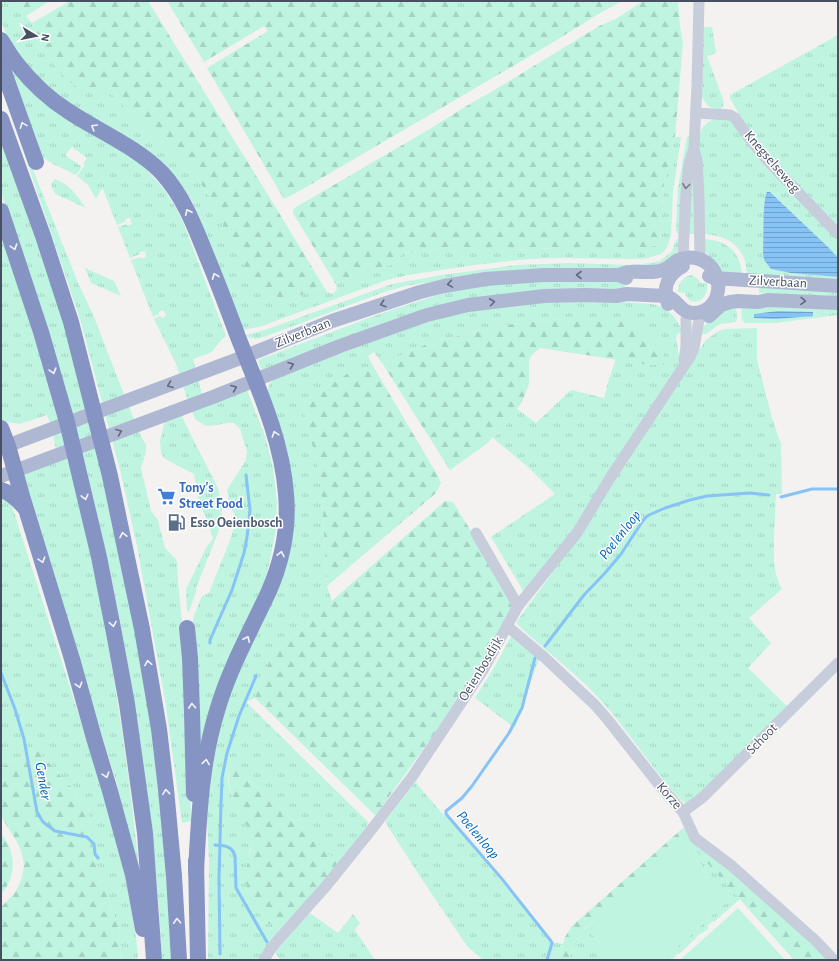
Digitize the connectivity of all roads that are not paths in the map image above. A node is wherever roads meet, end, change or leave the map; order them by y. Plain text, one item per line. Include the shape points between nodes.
1 (699, 1) edge
2 (1, 40) edge
3 (1, 64) edge
4 (696, 113) junction
5 (1, 119) edge
6 (694, 148) junction
7 (36, 162) dead end
8 (1, 210) edge
9 (838, 234) edge
10 (700, 259) junction
11 (683, 262) junction
12 (669, 273) junction
13 (718, 278) junction
14 (838, 286) edge
15 (667, 299) junction
16 (719, 301) junction
17 (838, 303) edge
18 (695, 317) junction
19 (246, 356) junction
20 (255, 379) junction
21 (1, 428) edge
22 (4, 447) edge
23 (8, 474) edge
24 (1, 490) edge
25 (26, 508) junction
26 (476, 533) dead end
27 (518, 606) junction
28 (507, 626) junction
29 (187, 628) dead end
30 (838, 663) edge
31 (683, 812) junction
32 (196, 871) junction
33 (148, 960) edge
34 (154, 960) edge
35 (179, 960) edge
36 (198, 960) edge
37 (264, 960) edge
38 (834, 960) edge

1 - 4 street
19 -> 2 highway via 194,224 177,191 154,166 43,93 16,63
7 -> 3 highway
4 - 6 street
4 - 9 street, Knegselseweg via 730,115 735,118 768,161
35 -> 5 highway via 174,876 159,728 125,545 71,322
6 - 10 street via 697,160
6 -> 11 street via 689,164 686,192
8 -> 34 highway via 67,422 99,558 127,704 145,832
10 - 11 main road via 689,258
10 - 13 main road via 713,268
11 - 12 main road via 677,261
11 - 13 main road via 699,266 711,277
12 - 15 main road
12 -> 19 main road, Zilverbaan via 628,278 618,275 544,275 486,279 444,286 332,321
13 - 14 main road, Zilverbaan
13 - 16 main road
15 - 18 main road via 670,297
20 -> 15 main road, Zilverbaan via 427,315 468,305 544,296 627,294
16 -> 17 main road, Zilverbaan via 728,296
16 - 18 main road
18 - 27 street, Oeienbosdijk via 694,348 690,357 577,533
19 - 20 highway
19 -> 22 main road, Zilverbaan
23 -> 20 main road, Zilverbaan
32 -> 20 highway via 200,811 213,724 230,674 275,578 285,531 287,507 280,450
21 - 22 highway
22 - 23 highway
23 - 25 highway
24 - 25 highway via 16,498
25 -> 33 highway via 125,845
26 - 27 street
27 - 28 street, Oeienbosdijk
28 - 31 street, Korze via 595,705
28 - 37 street, Oeienbosdijk via 483,670 412,777 364,840
32 -> 29 highway
30 - 31 street, Schoot via 703,797
31 - 38 street, Korze via 695,838 732,866
32 - 36 highway

